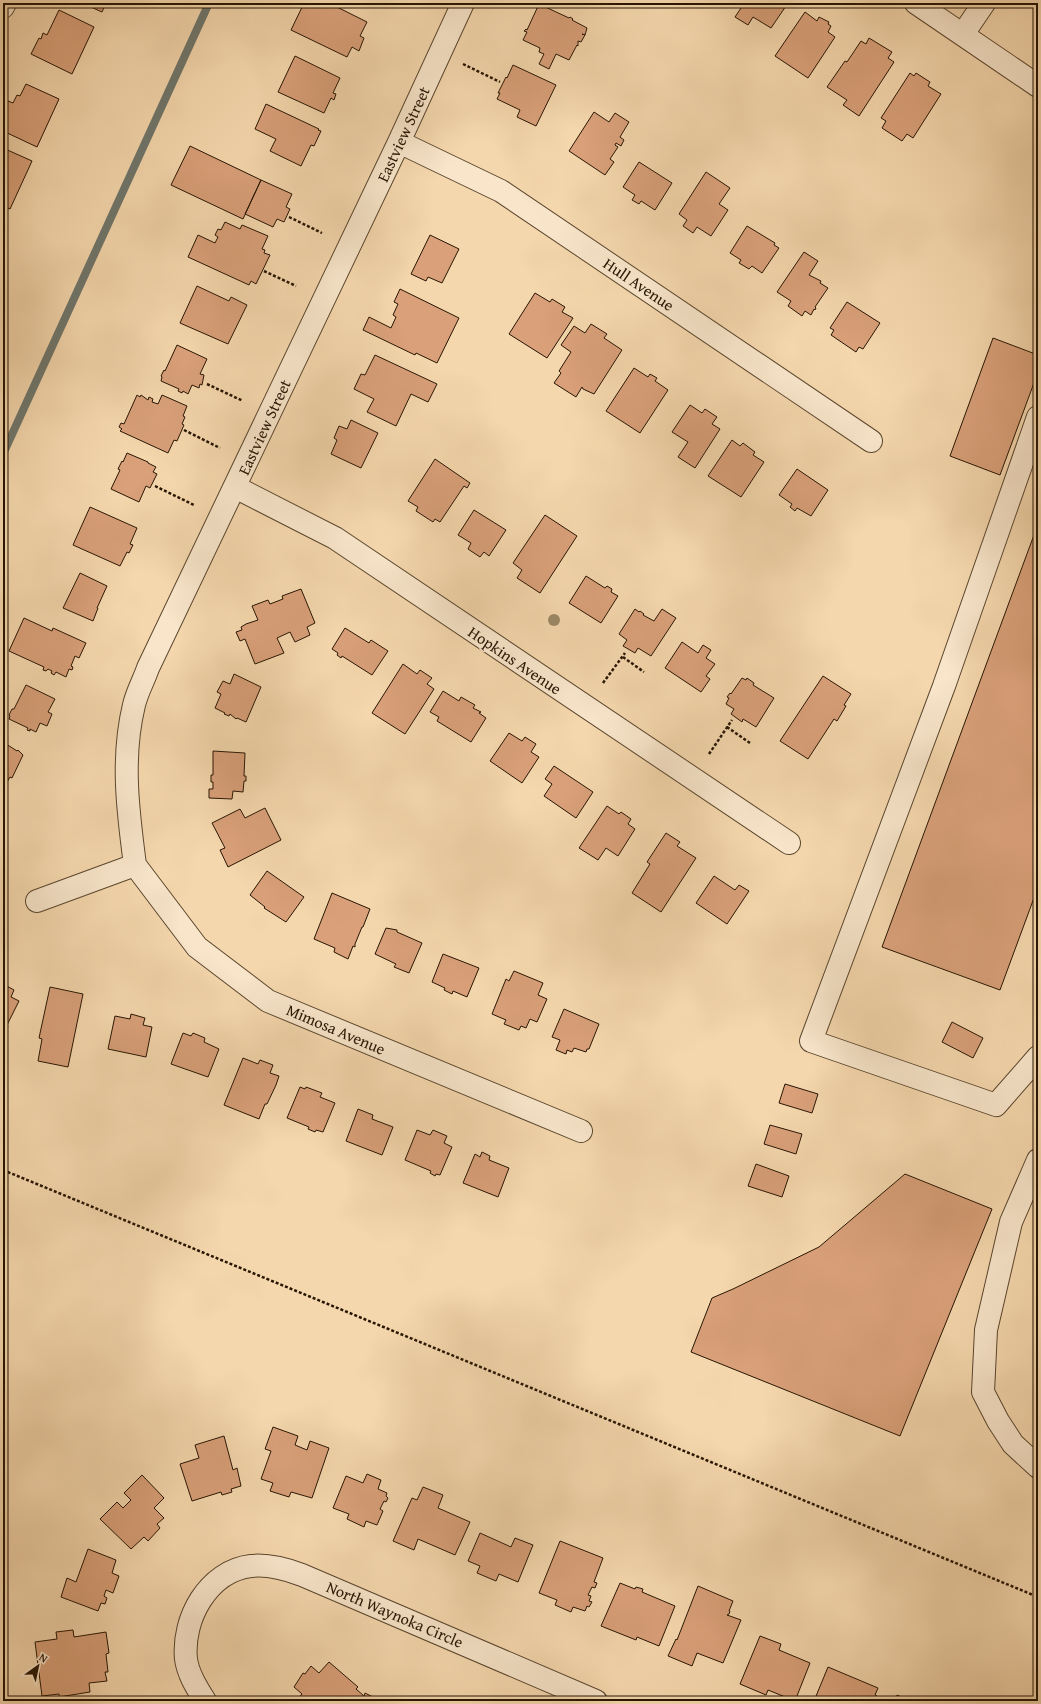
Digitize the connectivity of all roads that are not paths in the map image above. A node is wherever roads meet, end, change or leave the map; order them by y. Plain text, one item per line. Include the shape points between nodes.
1 (5, 3) edge
2 (463, 3) edge
3 (916, 3) edge
4 (984, 3) edge
5 (3, 7) edge
6 (963, 34) junction
7 (1038, 86) edge
8 (399, 142) junction
9 (1038, 417) edge
10 (871, 441) dead end
11 (235, 487) junction
12 (789, 843) dead end
13 (135, 865) junction
14 (37, 901) dead end
15 (1038, 1057) edge
16 (581, 1131) dead end
17 (1038, 1160) edge
18 (1038, 1467) edge
19 (204, 1701) edge
20 (596, 1701) edge

1 - 5 street
2 - 8 street, Eastview Street
3 - 6 street
4 - 6 street
6 - 7 street
8 - 10 street, Hull Avenue via 501,191
8 - 11 street, Eastview Street
9 - 15 street via 944,686 811,1041 996,1105
11 - 12 street, Hopkins Avenue via 335,538
11 - 13 street, Eastview Street via 148,668 134,703 128,733 126,767
13 - 14 street
13 - 16 street, Mimosa Avenue via 197,947 268,1001
17 - 18 street via 1011,1222 986,1330 983,1392 1013,1444
19 - 20 street, North Waynoka Circle via 192,1679 186,1660 186,1638 190,1620 209,1588 223,1576 251,1566 286,1569

